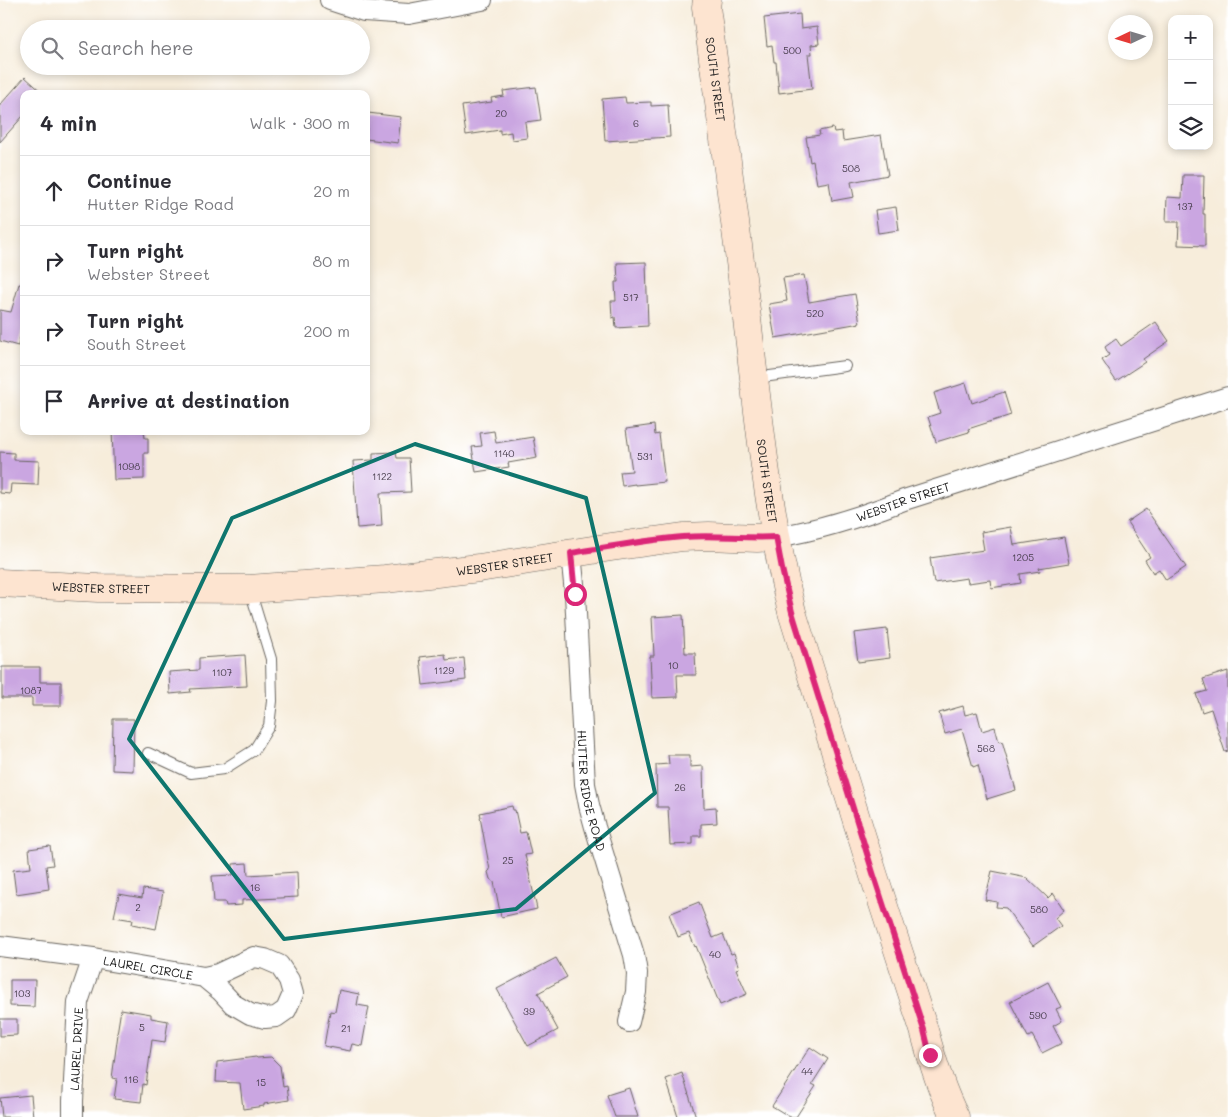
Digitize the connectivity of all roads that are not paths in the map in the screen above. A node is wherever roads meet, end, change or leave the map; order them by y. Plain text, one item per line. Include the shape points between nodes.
1 (330, 0) edge
2 (482, 0) edge
3 (706, 0) edge
4 (845, 366) dead end
5 (754, 378) junction
6 (1228, 397) edge
7 (776, 537) junction
8 (571, 553) junction
9 (0, 584) edge
10 (250, 589) junction
11 (148, 753) dead end
12 (0, 946) edge
13 (93, 958) junction
14 (204, 977) dead end
15 (629, 1022) dead end
16 (74, 1117) edge
17 (956, 1117) edge

1 - 2 street via 364,11 410,14
3 - 5 street, SOUTH STREET
4 - 5 lane
5 - 7 street, SOUTH STREET
6 - 7 street, WEBSTER STREET via 870,513
7 - 8 street, WEBSTER STREET via 683,537
7 - 17 street, SOUTH STREET via 792,612 933,1062
8 - 10 street, WEBSTER STREET via 385,579
8 - 15 street, HUTTER RIDGE ROAD via 585,784 634,955 636,992
9 - 10 street, WEBSTER STREET
10 - 11 lane via 271,659 269,726 254,750 224,769 191,773
12 - 13 street
13 - 14 street, LAUREL CIRCLE
13 - 16 street, LAUREL DRIVE via 78,1002

